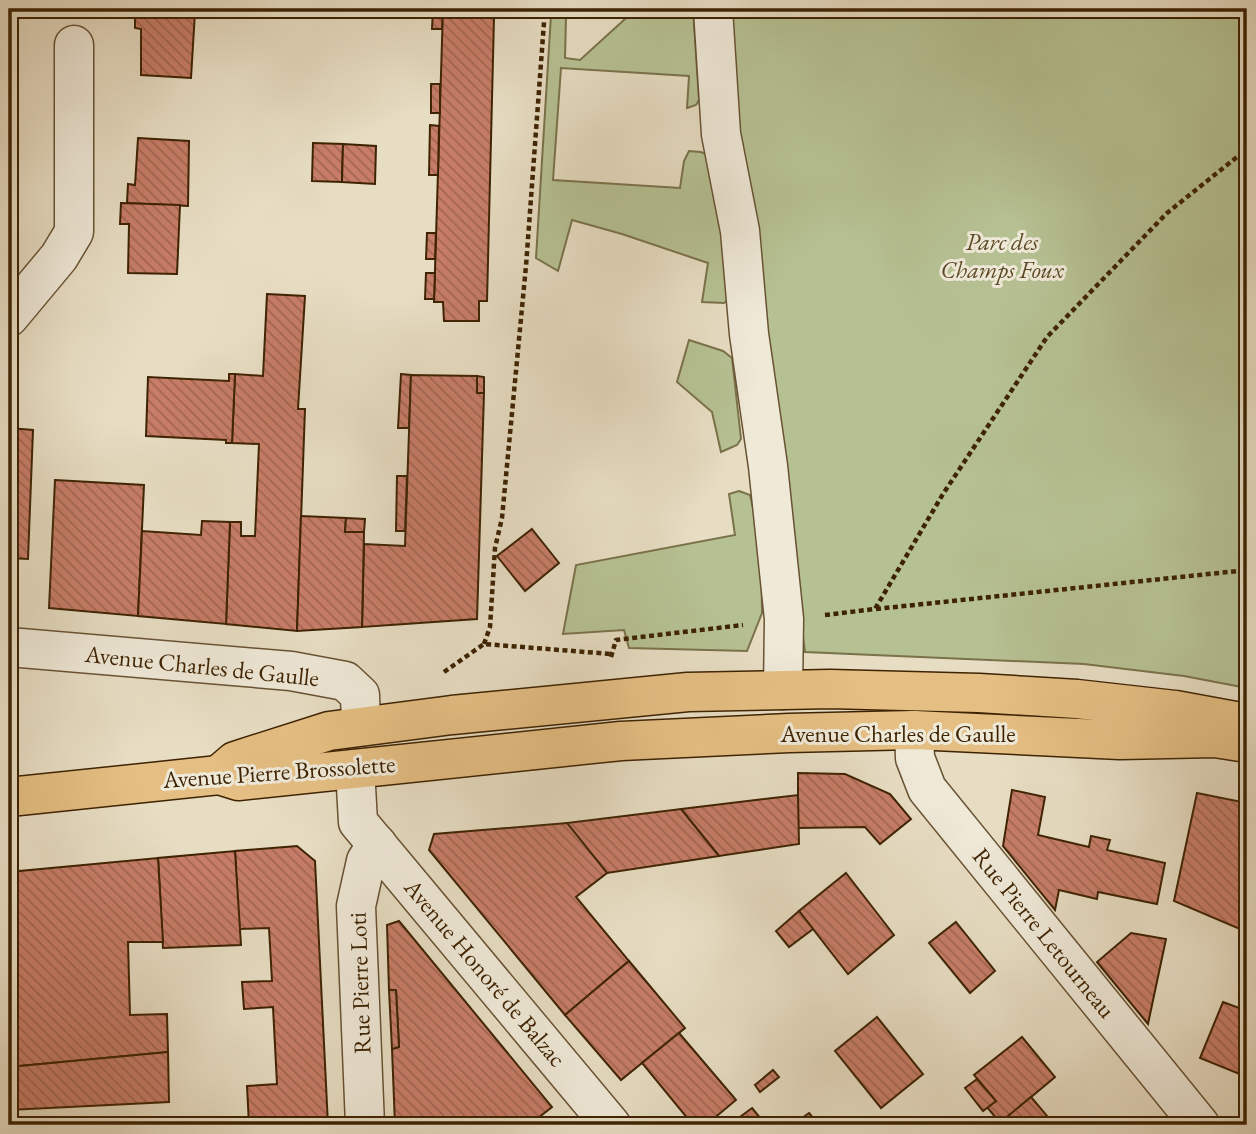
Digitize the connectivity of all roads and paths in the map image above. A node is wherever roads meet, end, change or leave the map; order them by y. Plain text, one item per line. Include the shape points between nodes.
1 (545, 9) edge
2 (713, 9) edge
3 (74, 45) dead end
4 (1247, 149) edge
5 (9, 317) edge
6 (1247, 570) edge
7 (875, 609) junction
8 (784, 620) junction
9 (484, 643) dead end
10 (9, 648) edge
11 (783, 690) junction
12 (616, 698) junction
13 (1067, 698) junction
14 (1247, 723) edge
15 (361, 726) junction
16 (914, 730) junction
17 (677, 738) junction
18 (1247, 743) edge
19 (549, 748) joint
20 (355, 769) junction
21 (219, 775) junction
22 (9, 797) edge
23 (368, 833) junction
24 (365, 1125) edge
25 (611, 1125) edge
26 (1200, 1125) edge

1 - 9 path via 502,518 495,548 490,628
2 - 8 street via 721,134 740,231
3 - 5 street via 74,232
4 - 7 path via 1167,213 1047,337 943,494
6 - 7 path
7 - 8 path
8 - 11 street
8 - 12 path via 616,640 611,654
10 - 15 street, Avenue Charles de Gaulle via 291,671 345,681 360,695
11 - 12 main road
11 - 13 main road
11 - 17 main road via 781,701 771,710 727,714
12 - 15 main road
13 - 14 main road
13 - 16 main road via 1041,713 925,715
15 - 20 main road
15 - 21 main road via 329,731 235,761
16 - 17 main road, Avenue Charles de Gaulle
16 - 18 main road, Avenue Charles de Gaulle via 1120,740 1215,738
16 - 26 street, Rue Pierre Letourneau via 915,758 927,789
17 - 19 main road, Avenue Charles de Gaulle
19 - 20 main road, Avenue Pierre Brossolette
20 - 21 main road, Avenue Pierre Brossolette via 238,781
20 - 23 street, Rue Pierre Loti
21 - 22 main road, Avenue Pierre Brossolette
23 - 24 street, Rue Pierre Loti via 356,906
23 - 25 street, Avenue Honoré de Balzac

